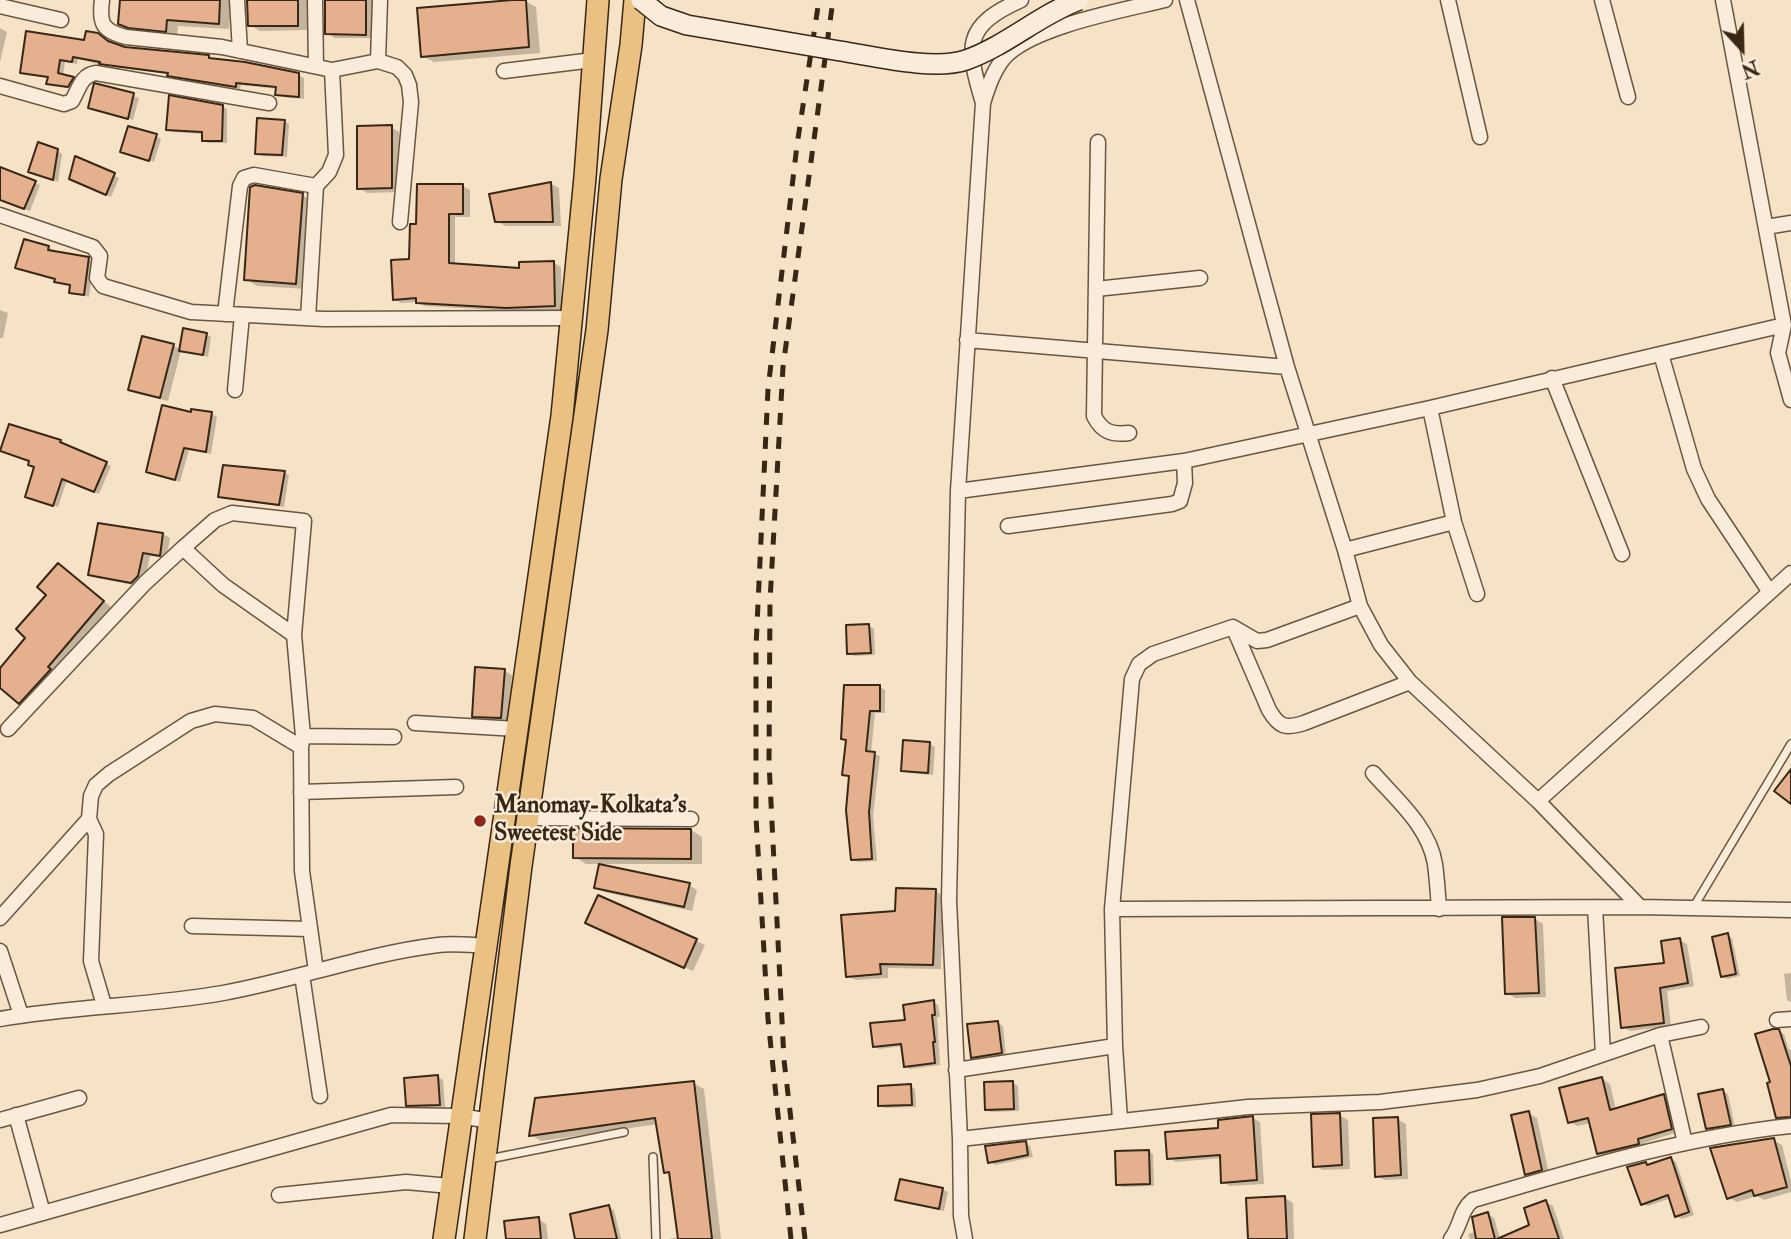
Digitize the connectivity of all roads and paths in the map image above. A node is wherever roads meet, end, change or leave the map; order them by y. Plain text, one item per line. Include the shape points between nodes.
1 (102, 0) edge
2 (237, 0) edge
3 (315, 0) edge
4 (380, 0) edge
5 (598, 0) edge
6 (638, 0) edge
7 (1021, 0) edge
8 (1079, 0) edge
9 (1165, 0) edge
10 (1187, 0) edge
11 (1448, 0) edge
12 (1602, 0) edge
13 (1723, 0) edge
14 (0, 6) edge
15 (61, 20) dead end
16 (240, 51) junction
17 (593, 60) junction
18 (378, 61) junction
19 (316, 66) junction
20 (332, 70) junction
21 (504, 71) dead end
22 (0, 86) edge
23 (1628, 97) dead end
24 (269, 103) dead end
25 (983, 103) junction
26 (1480, 137) dead end
27 (1098, 142) dead end
28 (585, 177) junction
29 (611, 179) junction
30 (316, 187) junction
31 (0, 215) edge
32 (400, 222) dead end
33 (1791, 223) edge
34 (1766, 227) junction
35 (1200, 278) dead end
36 (1096, 289) junction
37 (225, 314) junction
38 (242, 315) junction
39 (308, 318) junction
40 (572, 318) junction
41 (1788, 327) edge
42 (967, 340) junction
43 (1095, 350) junction
44 (1661, 354) junction
45 (1287, 367) junction
46 (1552, 378) junction
47 (235, 390) dead end
48 (1791, 400) edge
49 (1430, 408) junction
50 (1129, 433) dead end
51 (1308, 434) junction
52 (1184, 461) junction
53 (958, 491) junction
54 (1454, 522) junction
55 (1009, 526) dead end
56 (183, 548) junction
57 (1345, 550) junction
58 (1622, 554) dead end
59 (1791, 573) edge
60 (1769, 591) junction
61 (1477, 594) dead end
62 (1360, 606) junction
63 (1233, 627) junction
64 (295, 635) junction
65 (1410, 682) junction
66 (415, 723) dead end
67 (9, 729) dead end
68 (517, 729) junction
69 (394, 737) dead end
70 (302, 742) junction
71 (1791, 744) edge
72 (1373, 773) dead end
73 (456, 787) dead end
74 (301, 792) junction
75 (1538, 801) junction
76 (529, 818) junction
77 (89, 819) junction
78 (691, 819) dead end
79 (1640, 906) junction
80 (1595, 907) junction
81 (1112, 909) junction
82 (1439, 909) junction
83 (1693, 909) junction
84 (1791, 910) edge
85 (0, 918) edge
86 (192, 926) dead end
87 (309, 929) junction
88 (486, 946) junction
89 (0, 951) edge
90 (309, 973) junction
91 (104, 1005) junction
92 (21, 1015) junction
93 (0, 1019) edge
94 (1701, 1027) dead end
95 (1660, 1035) junction
96 (1115, 1046) junction
97 (1603, 1054) junction
98 (956, 1070) junction
99 (320, 1096) dead end
100 (79, 1098) dead end
101 (16, 1115) junction
102 (460, 1116) junction
103 (0, 1120) edge
104 (1120, 1120) junction
105 (490, 1121) junction
106 (1791, 1126) edge
107 (624, 1132) dead end
108 (960, 1139) junction
109 (1685, 1143) junction
110 (653, 1157) dead end
111 (485, 1160) junction
112 (450, 1186) junction
113 (279, 1195) dead end
114 (43, 1213) junction
115 (1, 1224) edge
116 (6, 1239) edge
117 (444, 1239) edge
118 (475, 1239) edge
119 (656, 1239) edge
120 (965, 1239) edge
121 (1451, 1239) edge

1 - 16 street via 100,16 112,34
2 - 16 street
3 - 19 street
4 - 18 street
5 - 17 main road
6 - 8 street, bridge via 661,16 687,25 944,65 983,52
6 - 29 main road
7 - 25 street via 985,19 974,34 971,48
9 - 25 street via 1049,31 1020,44 992,75
10 - 45 street
11 - 26 street
12 - 23 street
13 - 34 street
14 - 15 street
16 - 19 street
17 - 21 street
17 - 28 main road
18 - 20 street
18 - 32 street via 397,67 409,85
19 - 20 street
20 - 30 street via 336,155
22 - 24 street via 64,104 72,100 87,74 96,73
25 - 42 street
27 - 36 street
28 - 29 main road
28 - 40 main road
29 - 76 main road via 592,371
30 - 37 street via 254,175 244,178
30 - 39 street
31 - 37 street via 93,247 100,256 97,278 103,286 191,312
33 - 34 street
34 - 41 street
35 - 36 street
36 - 43 street
37 - 38 street
38 - 39 street
38 - 47 street
39 - 40 street
40 - 68 main road
41 - 44 street
41 - 48 street via 1779,353
42 - 43 street
42 - 53 street
43 - 45 street
43 - 50 street via 1094,416 1107,432
44 - 46 street
44 - 60 street via 1694,469
45 - 51 street
46 - 49 street
46 - 58 street
49 - 51 street
49 - 54 street
51 - 52 street
51 - 57 street
52 - 53 street
52 - 55 street via 1180,501
53 - 98 street via 949,900
54 - 57 street
54 - 61 street
56 - 64 street via 223,585
56 - 64 street via 215,520 232,513 304,521
56 - 67 street
57 - 62 street
59 - 60 street
60 - 75 street
62 - 63 street via 1257,642
62 - 65 street via 1386,653
63 - 65 street via 1269,710 1282,727 1304,723
63 - 81 street via 1153,654 1139,664 1132,679
64 - 70 street
65 - 75 street
66 - 68 street
68 - 88 main road
69 - 70 street
70 - 74 street
70 - 77 street via 254,718 215,714 191,721 96,785
71 - 83 lane
72 - 82 street via 1427,839 1435,862
73 - 74 street
74 - 87 street via 302,870
75 - 79 street
76 - 78 street
76 - 105 main road
77 - 85 street
77 - 91 street via 96,834 91,961
79 - 80 street
79 - 83 street
80 - 82 street
80 - 97 street
81 - 82 street
81 - 96 street
83 - 84 street
86 - 87 street
87 - 90 street
88 - 90 street via 440,945
88 - 102 main road
89 - 92 street
90 - 91 street via 183,999
90 - 99 street
91 - 92 street
92 - 93 street
94 - 95 street
95 - 97 street
95 - 109 street
96 - 98 street
96 - 104 street
97 - 104 street via 1540,1076 1477,1090 1380,1102 1248,1107
98 - 108 street
100 - 101 street
101 - 103 street
101 - 114 street
102 - 105 street
102 - 112 main road
102 - 114 street via 391,1115
104 - 108 street
105 - 111 main road
106 - 109 street
107 - 111 lane
108 - 120 street
109 - 121 street via 1473,1200 1464,1207
110 - 119 lane
111 - 118 main road
112 - 113 street via 406,1182
112 - 117 main road
114 - 115 street
115 - 116 street

